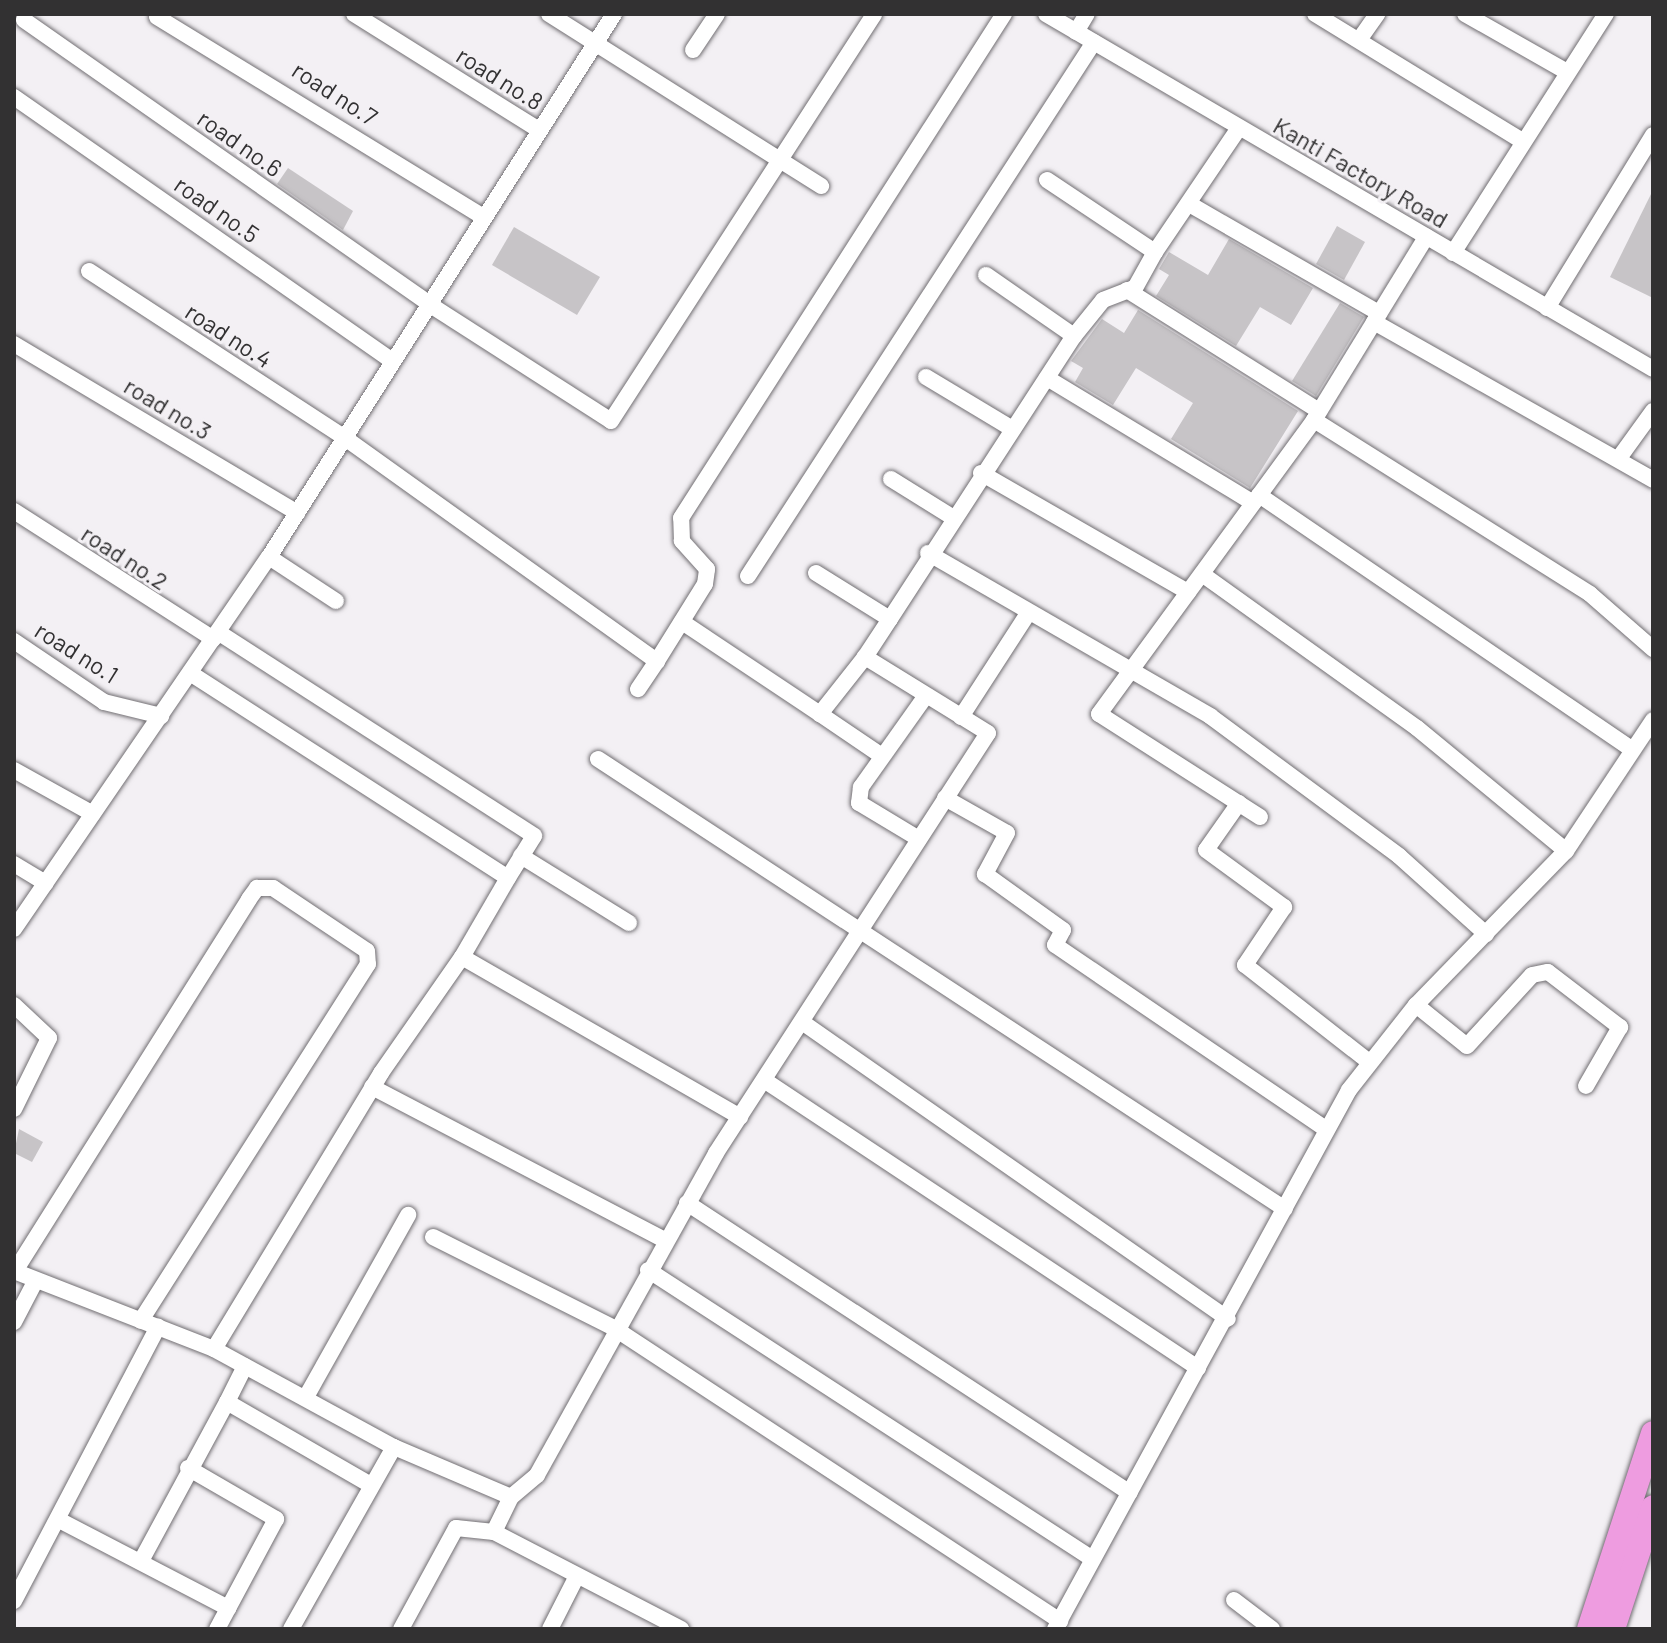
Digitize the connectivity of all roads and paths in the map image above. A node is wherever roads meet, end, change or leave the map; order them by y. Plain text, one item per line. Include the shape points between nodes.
1 (354, 14) edge
2 (549, 14) edge
3 (614, 14) edge
4 (717, 14) edge
5 (874, 14) edge
6 (1004, 14) edge
7 (1046, 14) edge
8 (1087, 14) edge
9 (1315, 14) edge
10 (1377, 14) edge
11 (1465, 14) edge
12 (1606, 14) edge
13 (157, 17) dead end
14 (24, 20) dead end
15 (1076, 32) junction
16 (1359, 40) junction
17 (1094, 42) junction
18 (593, 45) junction
19 (693, 50) dead end
20 (1567, 72) junction
21 (14, 97) edge
22 (1239, 128) junction
23 (539, 130) junction
24 (1653, 135) edge
25 (1521, 140) junction
26 (776, 160) junction
27 (1047, 180) dead end
28 (821, 186) dead end
29 (1191, 205) junction
30 (484, 217) junction
31 (1426, 237) junction
32 (1155, 252) junction
33 (1453, 253) junction
34 (89, 271) dead end
35 (986, 275) dead end
36 (1127, 290) junction
37 (429, 304) junction
38 (1547, 308) junction
39 (1377, 318) junction
40 (1074, 336) junction
41 (14, 344) edge
42 (393, 361) junction
43 (1653, 369) edge
44 (926, 377) dead end
45 (1047, 378) junction
46 (1653, 411) edge
47 (1316, 415) junction
48 (1011, 428) junction
49 (345, 438) junction
50 (1619, 458) junction
51 (981, 473) junction
52 (891, 479) dead end
53 (1653, 480) edge
54 (1256, 499) junction
55 (14, 511) edge
56 (297, 513) junction
57 (952, 517) junction
58 (928, 553) junction
59 (269, 557) junction
60 (816, 573) dead end
61 (1202, 574) junction
62 (748, 576) dead end
63 (1188, 592) junction
64 (336, 601) dead end
65 (1027, 615) junction
66 (890, 619) junction
67 (682, 622) junction
68 (216, 636) junction
69 (14, 641) edge
70 (1653, 649) edge
71 (865, 657) junction
72 (657, 661) junction
73 (1131, 670) junction
74 (190, 673) junction
75 (638, 689) dead end
76 (925, 697) junction
77 (820, 714) junction
78 (161, 716) junction
79 (961, 717) junction
80 (1653, 720) edge
81 (1632, 749) junction
82 (882, 756) junction
83 (598, 759) dead end
84 (14, 770) edge
85 (945, 798) junction
86 (1239, 803) junction
87 (93, 814) junction
88 (1260, 817) dead end
89 (919, 839) junction
90 (1566, 851) junction
91 (521, 856) junction
92 (14, 864) edge
93 (508, 878) junction
94 (46, 883) junction
95 (629, 923) dead end
96 (14, 929) edge
97 (862, 929) junction
98 (1486, 934) junction
99 (462, 957) junction
100 (14, 1005) edge
101 (1416, 1005) junction
102 (802, 1022) junction
103 (1368, 1061) junction
104 (764, 1080) junction
105 (1586, 1086) dead end
106 (372, 1087) junction
107 (14, 1109) edge
108 (740, 1117) junction
109 (1326, 1129) junction
110 (687, 1203) junction
111 (1285, 1209) junction
112 (408, 1215) dead end
113 (433, 1237) dead end
114 (665, 1240) junction
115 (648, 1270) junction
116 (14, 1271) edge
117 (36, 1280) junction
118 (1228, 1319) junction
119 (141, 1321) junction
120 (14, 1322) edge
121 (158, 1327) junction
122 (614, 1328) junction
123 (214, 1349) junction
124 (245, 1366) junction
125 (1198, 1368) junction
126 (306, 1397) junction
127 (227, 1402) junction
128 (1653, 1433) edge
129 (394, 1447) junction
130 (188, 1468) junction
131 (371, 1485) junction
132 (1130, 1493) junction
133 (511, 1497) junction
134 (1653, 1507) edge
135 (59, 1520) junction
136 (494, 1532) junction
137 (1091, 1558) junction
138 (141, 1561) junction
139 (576, 1578) junction
140 (1234, 1600) dead end
141 (14, 1601) edge
142 (228, 1608) junction
143 (1057, 1625) edge
144 (217, 1629) edge
145 (291, 1629) edge
146 (401, 1629) edge
147 (550, 1629) edge
148 (681, 1629) edge
149 (1272, 1629) edge
150 (1589, 1629) edge
151 (1613, 1629) edge

1 - 23 street, road no.8
2 - 18 street
3 - 18 street
4 - 19 street
5 - 26 street
6 - 67 street via 681,518 682,541 707,569
7 - 15 street, Kanti Factory Road
8 - 15 street
9 - 16 street
10 - 16 street
11 - 20 street
12 - 20 street
13 - 30 street, road no.7
14 - 37 street, road no.6
15 - 17 street, Kanti Factory Road
16 - 25 street
17 - 22 street, Kanti Factory Road
17 - 62 street
18 - 23 street
18 - 26 street
20 - 25 street
21 - 42 street, road no.5
22 - 29 street
22 - 31 street, Kanti Factory Road
23 - 30 street
24 - 38 street
25 - 33 street
26 - 28 street
26 - 37 street, road no.6 via 611,421
27 - 32 street
29 - 32 street
29 - 39 street
30 - 37 street
31 - 33 street, Kanti Factory Road
31 - 39 street
32 - 36 street
33 - 38 street, Kanti Factory Road
34 - 49 street, road no.4
35 - 40 street
36 - 40 street via 1103,300
36 - 47 street
37 - 42 street
38 - 43 street, Kanti Factory Road
39 - 47 street
39 - 50 street
40 - 45 street
41 - 56 street, road no.3
42 - 49 street
44 - 48 street
45 - 48 street
45 - 54 street
46 - 50 street
47 - 54 street
47 - 70 street via 1590,594
48 - 51 street
49 - 56 street
49 - 72 street, road no.4
50 - 53 street
51 - 57 street
51 - 63 street
52 - 57 street
54 - 61 street
54 - 81 street
55 - 68 street, road no.2
56 - 59 street
57 - 58 street
58 - 65 street
58 - 66 street
59 - 64 street
59 - 68 street
60 - 66 street
61 - 63 street
61 - 90 street via 1417,728
63 - 73 street
65 - 73 street
65 - 79 street
66 - 71 street
67 - 72 street
67 - 77 street
68 - 74 street
68 - 91 street, road no.2 via 534,836
69 - 78 street, road no.1 via 104,702
71 - 76 street
71 - 77 street
72 - 75 street
73 - 86 street via 1099,714
73 - 98 street via 1294,774
74 - 78 street
74 - 93 street
76 - 79 street
76 - 82 street
77 - 82 street
78 - 87 street
79 - 85 street via 988,733
80 - 81 street
81 - 90 street
82 - 89 street via 859,803
83 - 97 street
84 - 87 street
85 - 89 street
85 - 109 street via 1007,833 985,874 1063,930 1055,945
86 - 88 street
86 - 103 street via 1206,850 1284,907 1245,965
87 - 94 street
89 - 97 street
90 - 98 street
91 - 93 street
91 - 95 street
92 - 94 street
93 - 99 street
94 - 96 street
97 - 102 street
97 - 111 street
98 - 101 street
99 - 106 street
99 - 108 street
100 - 107 street via 49,1038
101 - 103 street
101 - 105 street via 1467,1046 1532,975 1548,972 1620,1027
102 - 104 street
102 - 118 street
103 - 109 street
104 - 108 street
104 - 125 street
106 - 114 street
106 - 123 street
108 - 110 street
109 - 111 street
110 - 114 street
110 - 132 street
111 - 118 street
112 - 126 street
113 - 122 street
114 - 115 street
115 - 122 street
115 - 137 street via 732,1319
116 - 117 street
116 - 119 street via 249,899 257,888 273,888 370,956
117 - 119 street
117 - 120 street
118 - 125 street
119 - 121 street
121 - 123 street
121 - 135 street
122 - 133 street via 537,1475
122 - 143 street
123 - 124 street
124 - 126 street
124 - 127 street
125 - 132 street
126 - 129 street
127 - 130 street
127 - 131 street
128 - 150 highway
129 - 131 street
129 - 133 street
130 - 138 street
130 - 142 street via 276,1519
131 - 145 street
132 - 137 street
133 - 136 street
134 - 151 highway
135 - 138 street
135 - 141 street
136 - 139 street
136 - 146 street via 456,1528
137 - 143 street
138 - 142 street
139 - 147 street
139 - 148 street
140 - 149 street
142 - 144 street

